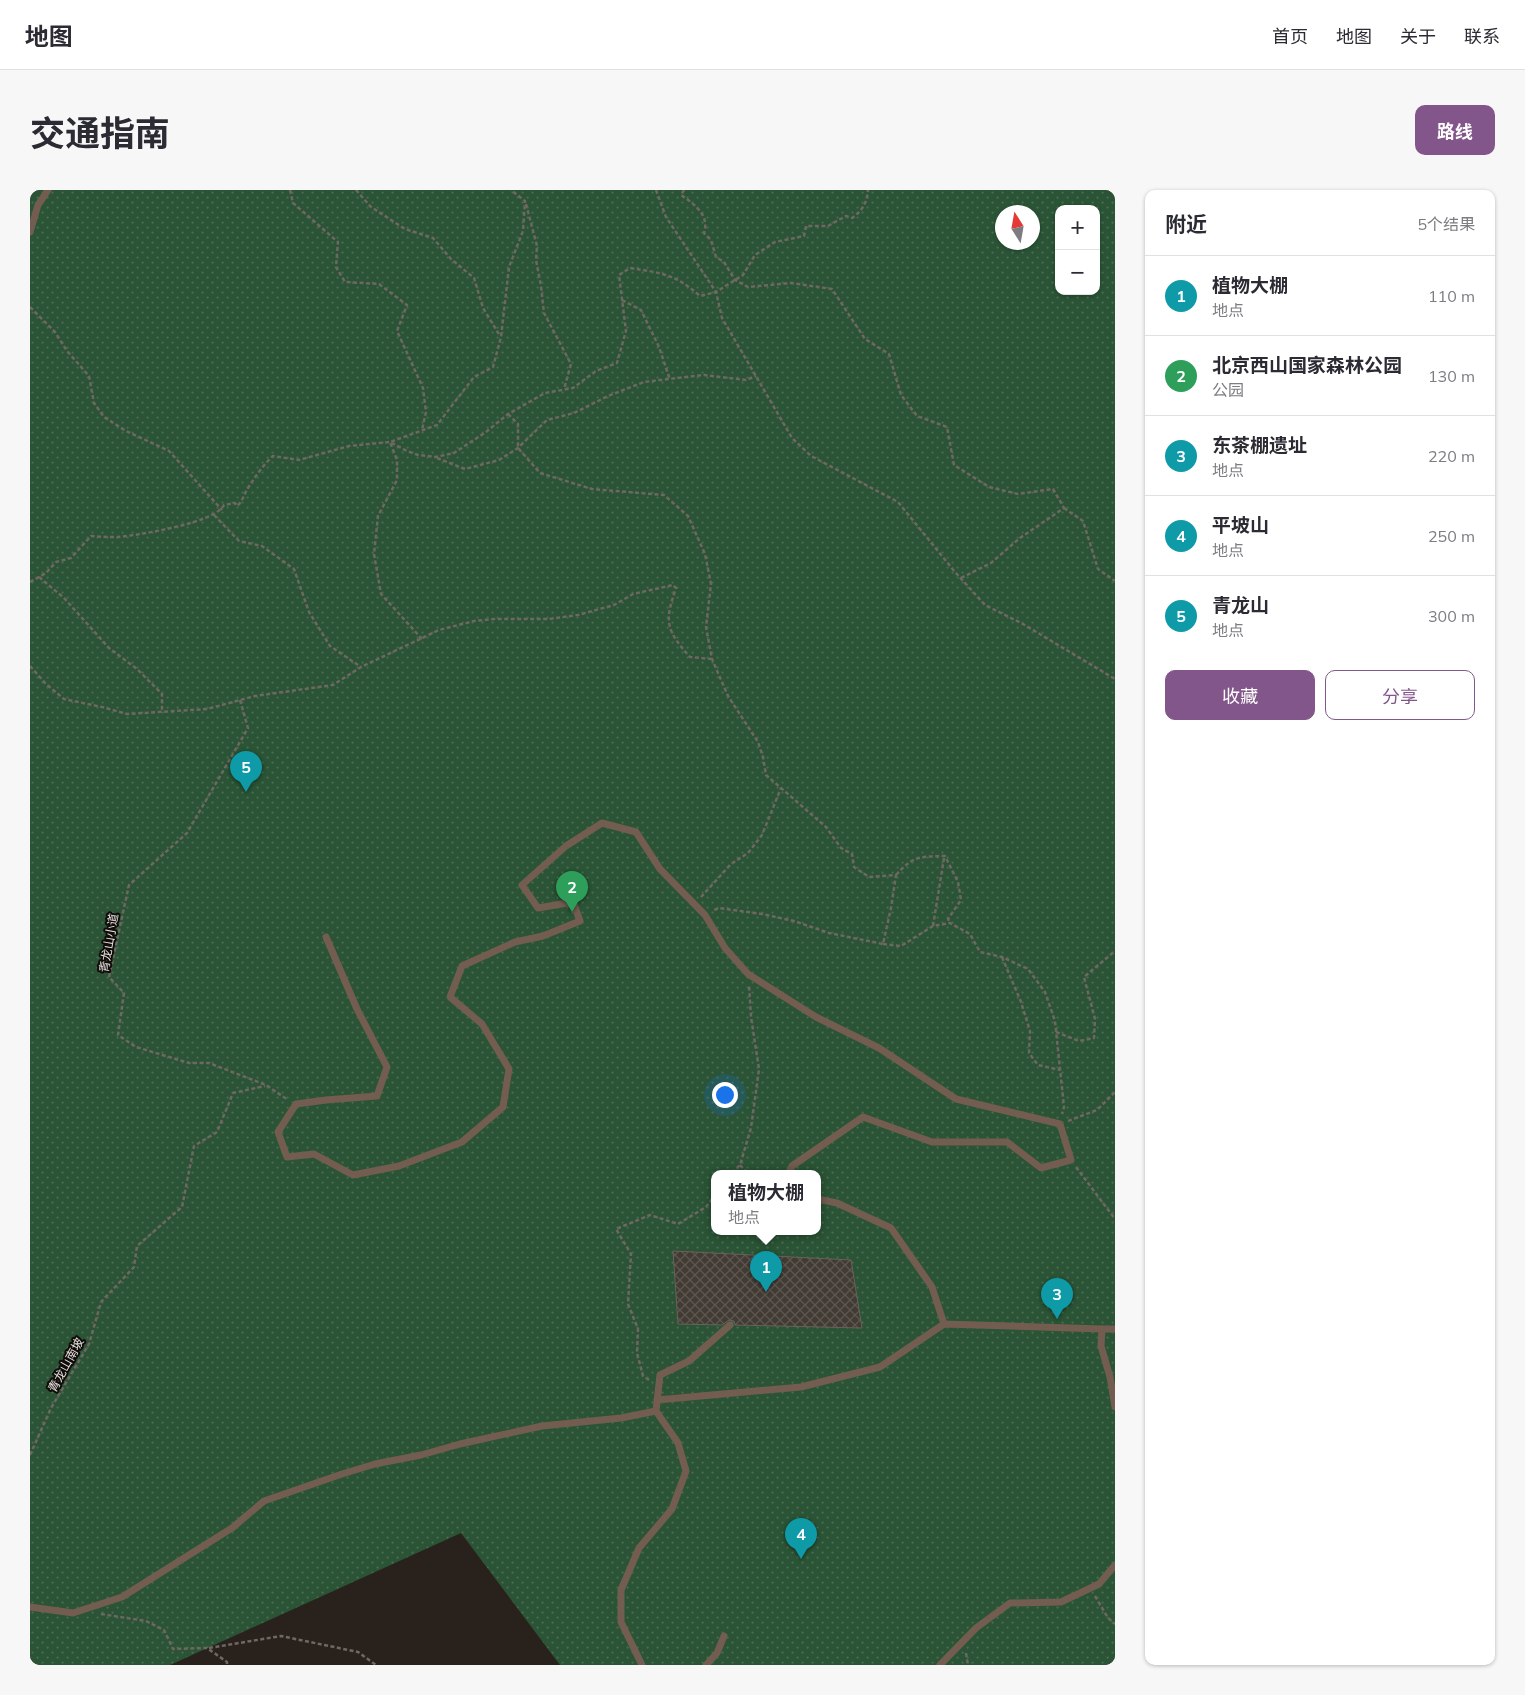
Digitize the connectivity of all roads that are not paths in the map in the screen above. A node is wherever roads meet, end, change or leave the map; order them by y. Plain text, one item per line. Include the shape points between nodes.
1 (48, 190) edge
2 (30, 232) edge
3 (326, 937) dead end
4 (790, 1170) edge
5 (821, 1200) edge
6 (944, 1324) junction
7 (730, 1325) dead end
8 (1102, 1329) junction
9 (1115, 1329) edge
10 (657, 1400) junction
11 (1115, 1407) edge
12 (656, 1411) junction
13 (1115, 1565) edge
14 (30, 1607) edge
15 (724, 1636) dead end
16 (642, 1665) edge
17 (706, 1665) edge
18 (940, 1665) edge

1 - 2 lane via 38,205
3 - 4 lane via 356,1008 387,1067 378,1096 296,1104 278,1132 287,1156 314,1154 352,1175 399,1166 462,1142 503,1107 508,1069 482,1024 450,997 462,966 515,942 543,936 580,921 573,902 538,908 522,885 566,846 602,823 636,832 660,869 706,915 725,948 748,974 816,1018 879,1048 956,1099 1060,1124 1071,1160 1041,1168 1008,1142 932,1142 863,1117
5 - 6 lane via 837,1203 891,1228 932,1287
6 - 8 lane
6 - 10 lane via 880,1367 801,1387
7 - 10 lane via 689,1362 660,1375
8 - 9 lane
8 - 11 lane via 1101,1346
10 - 12 lane
12 - 14 lane via 542,1426 342,1474 264,1501 232,1528 122,1597 73,1613
12 - 16 lane via 678,1444 686,1472 672,1509 639,1548 621,1590 621,1622
13 - 18 lane via 1099,1584 1062,1602 1010,1603 976,1628
15 - 17 lane via 717,1653

